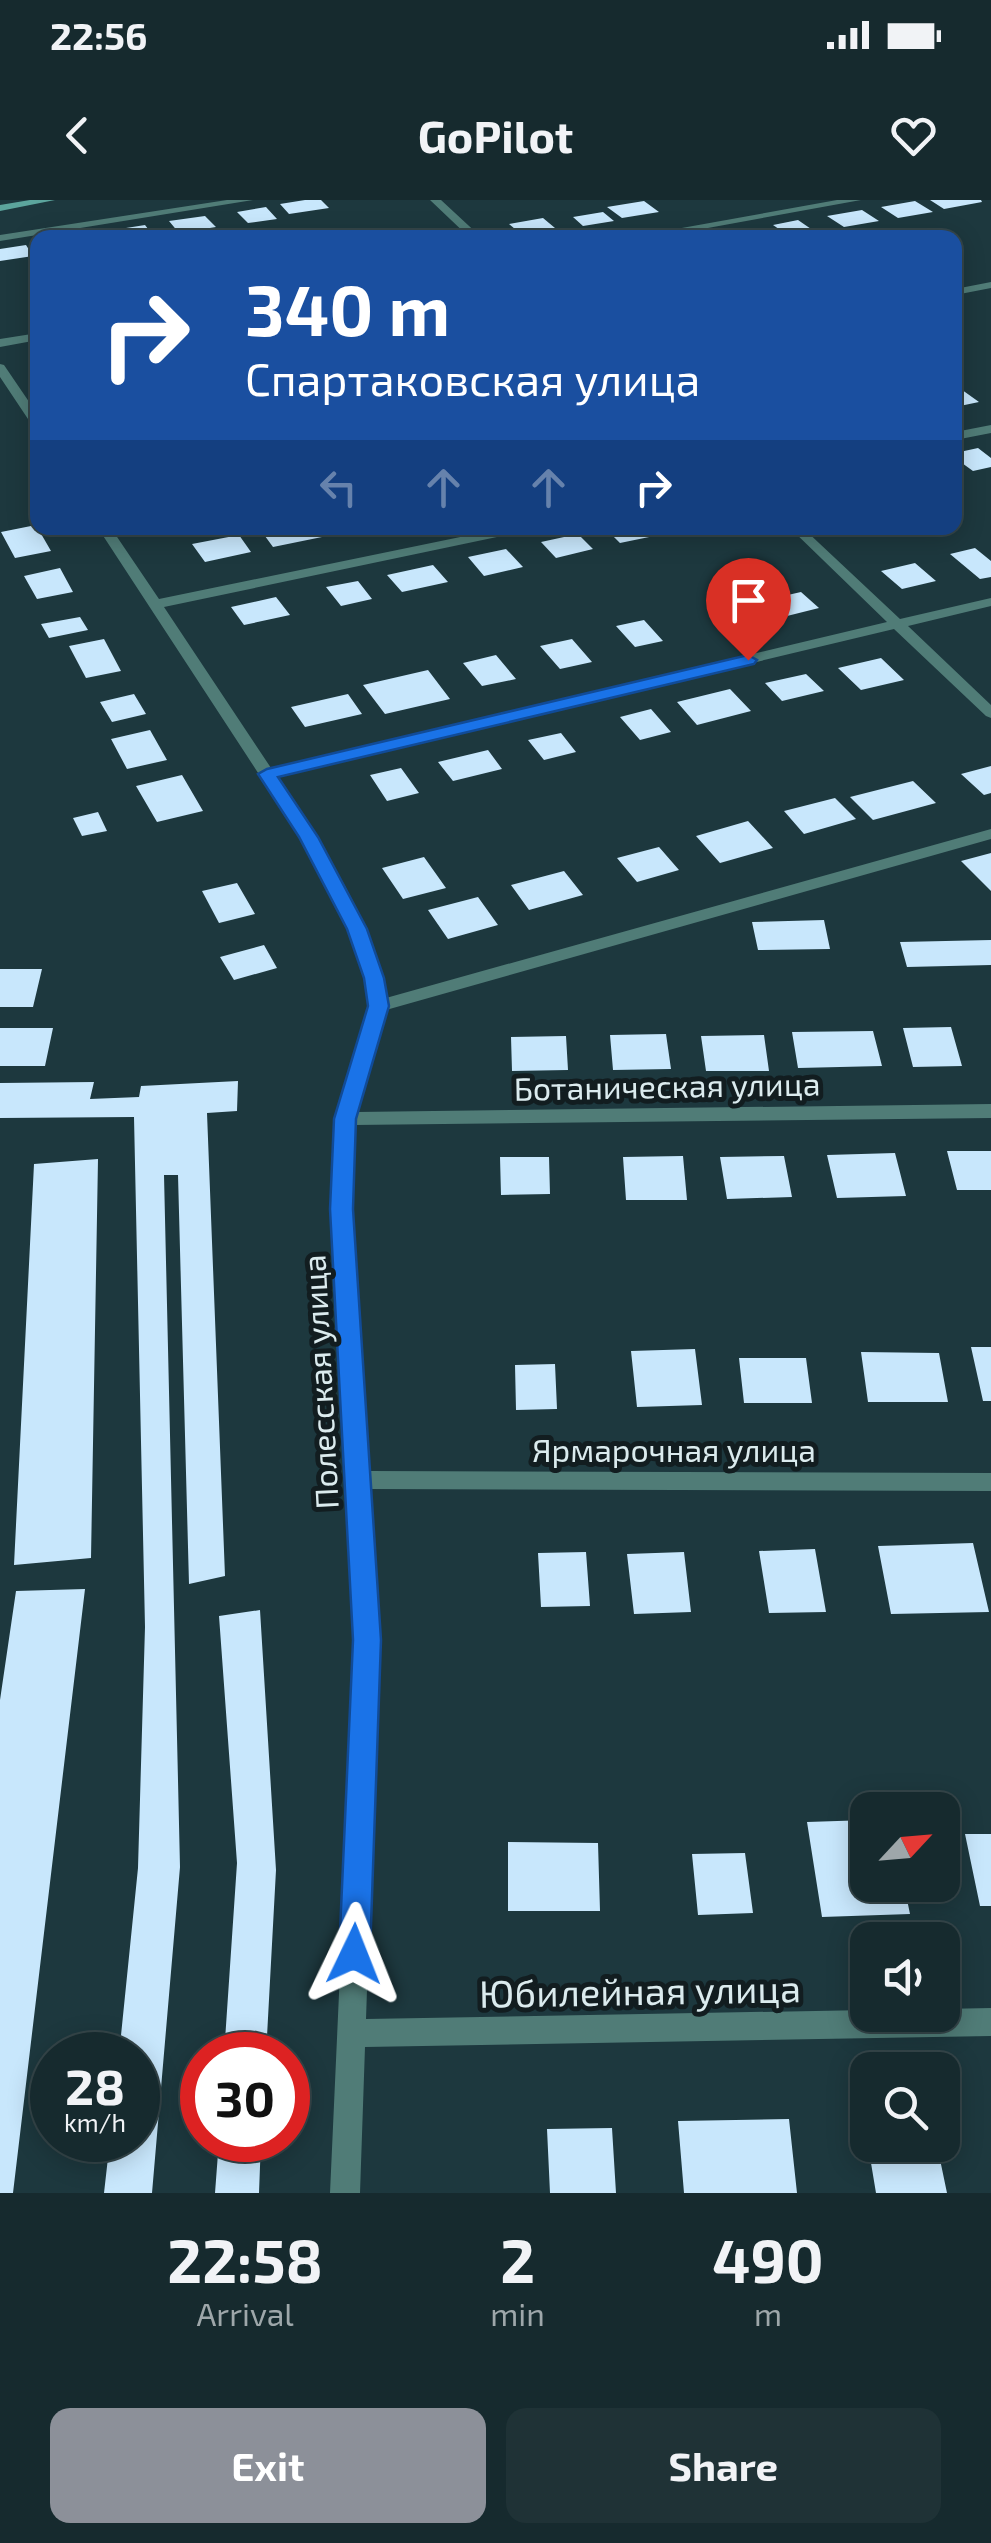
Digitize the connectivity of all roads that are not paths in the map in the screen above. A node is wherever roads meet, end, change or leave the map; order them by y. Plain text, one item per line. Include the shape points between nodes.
1 (50, 200) edge
2 (248, 200) edge
3 (435, 200) edge
4 (856, 200) edge
5 (0, 208) edge
6 (52, 230) edge
7 (469, 230) edge
8 (678, 230) edge
9 (30, 233) edge
10 (0, 238) edge
11 (991, 286) edge
12 (962, 291) edge
13 (30, 337) edge
14 (0, 343) edge
15 (0, 368) edge
16 (30, 413) edge
17 (991, 429) edge
18 (962, 435) edge
19 (110, 535) edge
20 (487, 535) edge
21 (803, 535) edge
22 (991, 602) edge
23 (156, 604) junction
24 (896, 625) junction
25 (991, 713) edge
26 (267, 774) junction
27 (991, 834) edge
28 (378, 1006) junction
29 (991, 1111) edge
30 (345, 1119) junction
31 (358, 1480) junction
32 (991, 1482) edge
33 (991, 2022) edge
34 (351, 2033) junction
35 (345, 2193) edge

1 - 5 main road
2 - 6 street
3 - 7 street
4 - 8 street
9 - 10 street
11 - 12 street
13 - 14 street
15 - 16 street
17 - 18 street
19 - 23 street, Полесская улица
20 - 23 street
21 - 24 street
22 - 24 street
23 - 26 street, Полесская улица
24 - 25 street
24 - 26 street
26 - 28 street, Полесская улица via 357,929
27 - 28 street
28 - 30 street, Полесская улица
29 - 30 street, Ботаническая улица
30 - 31 street, Полесская улица via 342,1209
31 - 32 street, Ярмарочная улица
31 - 34 street, Полесская улица via 367,1640
33 - 34 street, Юбилейная улица
34 - 35 street, Полесская улица

